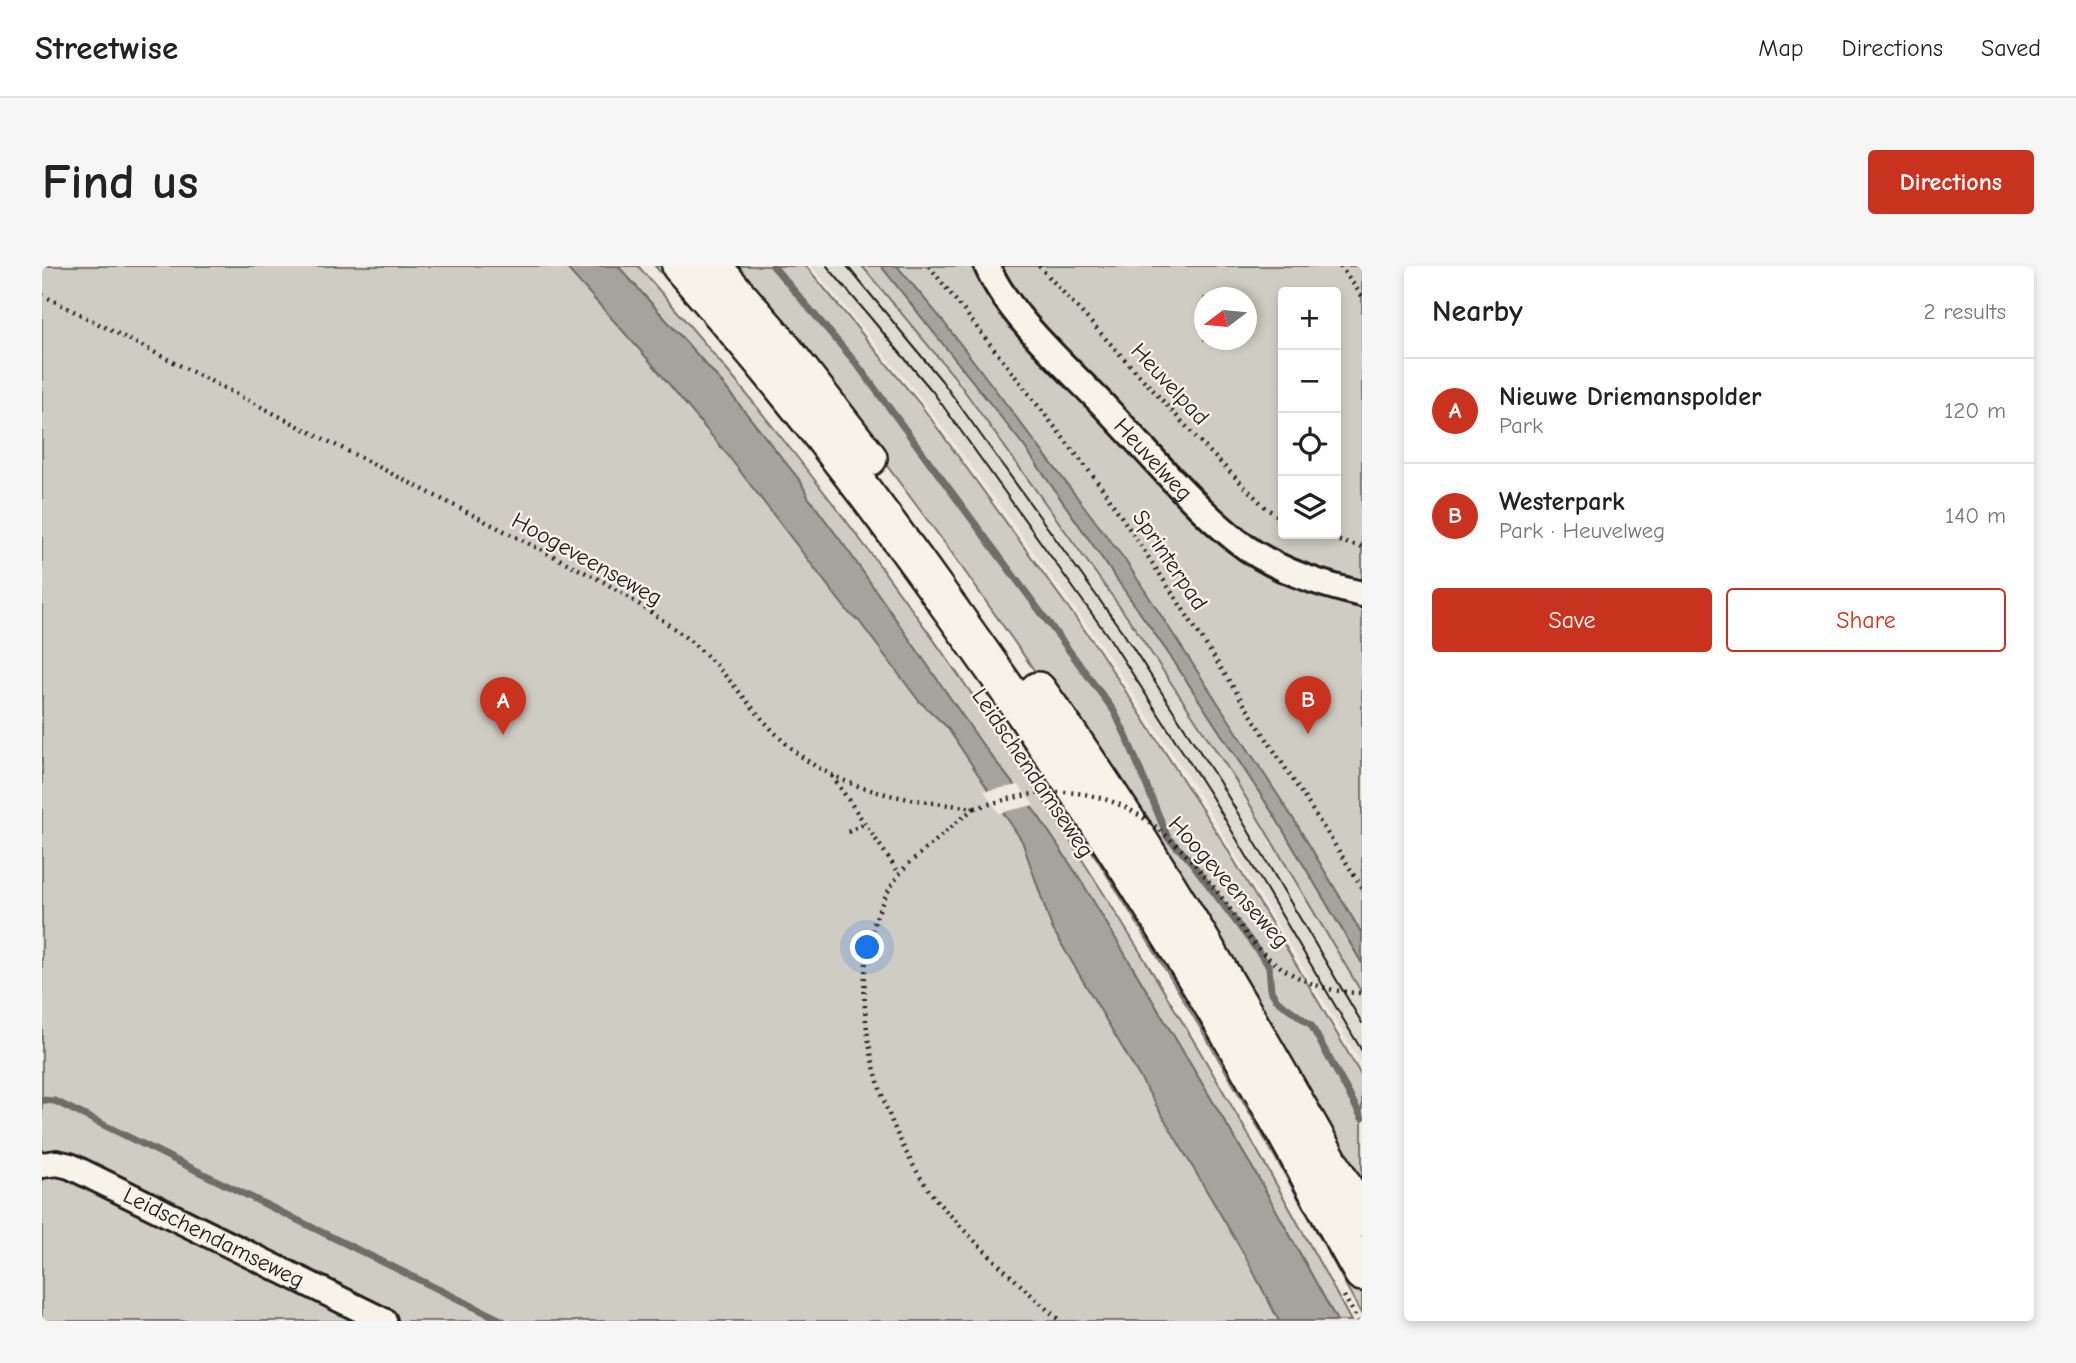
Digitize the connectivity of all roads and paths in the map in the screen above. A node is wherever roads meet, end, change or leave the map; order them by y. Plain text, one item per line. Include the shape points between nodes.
1 (680, 266) edge
2 (713, 266) edge
3 (929, 266) edge
4 (987, 266) edge
5 (1039, 266) edge
6 (1340, 266) edge
7 (42, 296) edge
8 (1362, 296) edge
9 (1278, 517) edge
10 (1331, 539) edge
11 (1362, 547) edge
12 (1362, 594) edge
13 (831, 775) junction
14 (1043, 787) dead end
15 (1051, 799) dead end
16 (975, 808) junction
17 (865, 823) junction
18 (848, 832) dead end
19 (900, 873) junction
20 (1362, 887) edge
21 (1362, 993) edge
22 (42, 1164) edge
23 (1362, 1218) edge
24 (1352, 1282) edge
25 (384, 1321) edge
26 (1060, 1321) edge
27 (1358, 1321) edge

1 - 24 main road, Leidschendamseweg via 879,509 1029,718 1250,1072
2 - 23 main road via 902,499 1099,777 1234,993
3 - 20 path, Sprinterpad via 1100,485
4 - 12 street, Heuvelweg via 1012,308 1237,541 1286,571
5 - 9 path, Heuvelpad via 1207,449
6 - 8 path
7 - 13 path, Hoogeveenseweg via 604,582 674,627 709,657 766,725 797,754
10 - 11 path
13 - 16 path, Hoogeveenseweg via 891,796
13 - 17 path
14 - 15 path, Leidschendamseweg
16 - 19 path
16 - 21 path, Hoogeveenseweg, bridge via 1027,795 1064,792 1113,801 1160,828 1272,960 1318,986
17 - 18 path
17 - 19 path
19 - 26 path via 871,932 865,969 872,1055 881,1093 906,1155 935,1199 995,1263
22 - 25 street, Leidschendamseweg via 70,1166
24 - 27 path

